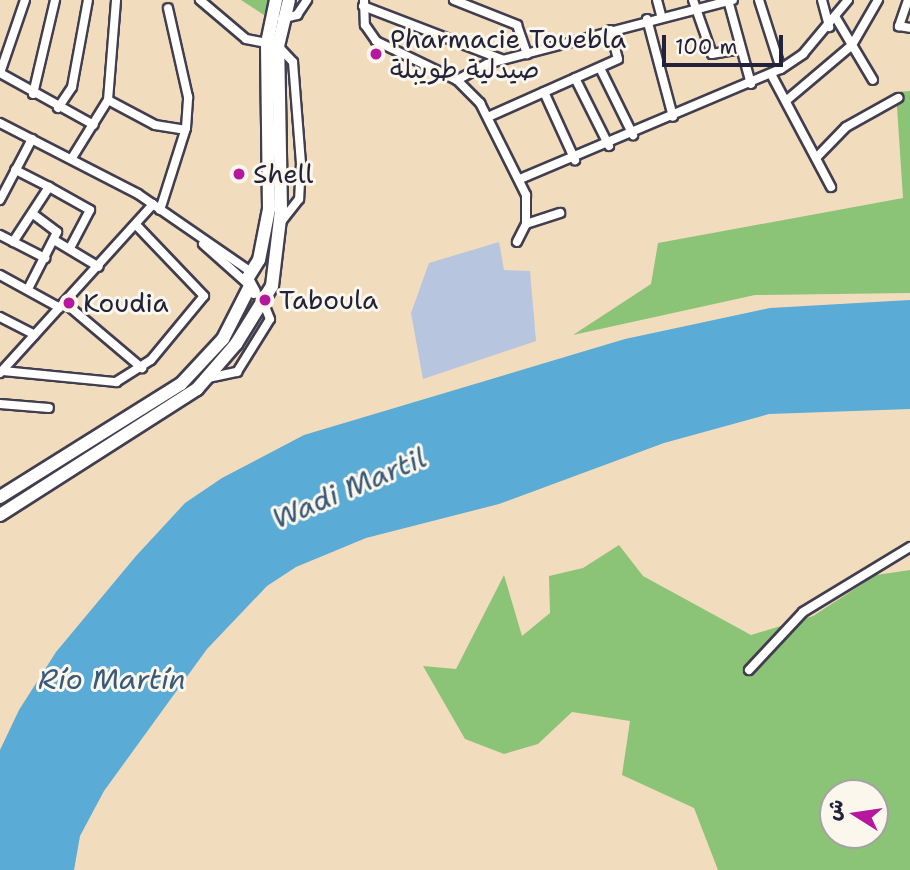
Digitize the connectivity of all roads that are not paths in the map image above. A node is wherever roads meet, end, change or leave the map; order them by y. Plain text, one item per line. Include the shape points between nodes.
1 (25, 0) edge
2 (55, 0) edge
3 (88, 0) edge
4 (116, 0) edge
5 (200, 0) edge
6 (276, 0) edge
7 (289, 0) edge
8 (307, 0) edge
9 (454, 0) edge
10 (657, 0) edge
11 (730, 0) edge
12 (759, 0) edge
13 (822, 0) edge
14 (848, 0) edge
15 (878, 0) edge
16 (908, 0) edge
17 (364, 3) edge
18 (694, 3) edge
19 (168, 8) dead end
20 (661, 15) junction
21 (836, 18) junction
22 (282, 19) junction
23 (647, 19) junction
24 (829, 27) junction
25 (910, 29) edge
26 (610, 30) junction
27 (273, 44) junction
28 (852, 45) junction
29 (741, 49) junction
30 (527, 54) junction
31 (502, 60) junction
32 (600, 68) junction
33 (781, 69) junction
34 (0, 73) edge
35 (771, 74) junction
36 (575, 78) junction
37 (457, 80) junction
38 (873, 80) dead end
39 (751, 84) junction
40 (544, 92) junction
41 (33, 94) junction
42 (898, 98) dead end
43 (108, 100) junction
44 (787, 100) junction
45 (58, 107) junction
46 (488, 117) junction
47 (673, 117) junction
48 (0, 123) edge
49 (94, 125) junction
50 (185, 130) junction
51 (633, 135) junction
52 (32, 139) junction
53 (609, 146) junction
54 (72, 158) junction
55 (816, 158) junction
56 (575, 160) junction
57 (15, 170) junction
58 (520, 179) junction
59 (50, 187) junction
60 (831, 187) dead end
61 (0, 199) edge
62 (156, 207) junction
63 (32, 213) junction
64 (560, 214) dead end
65 (280, 223) junction
66 (526, 224) junction
67 (136, 226) junction
68 (0, 235) edge
69 (54, 240) junction
70 (13, 242) junction
71 (517, 242) dead end
72 (70, 248) junction
73 (45, 258) junction
74 (99, 267) junction
75 (271, 274) junction
76 (0, 275) edge
77 (250, 278) junction
78 (28, 289) junction
79 (264, 296) junction
80 (63, 305) junction
81 (0, 317) edge
82 (35, 335) junction
83 (142, 368) junction
84 (1, 372) edge
85 (0, 404) edge
86 (49, 408) dead end
87 (0, 497) edge
88 (0, 515) edge
89 (910, 547) edge
90 (749, 670) dead end

1 - 34 street
2 - 41 street
3 - 45 street via 72,87
4 - 43 street
5 - 27 street via 246,39
6 - 27 highway
7 - 22 highway
8 - 22 street via 297,15
9 - 30 street via 517,25
10 - 20 street
11 - 18 street
11 - 29 street
12 - 33 street
13 - 24 street
14 - 21 street
15 - 28 street
16 - 25 street via 899,26
17 - 31 street
17 - 37 street via 368,31 383,46
18 - 20 street
18 - 29 street via 712,54
19 - 50 street via 188,84
20 - 23 street
21 - 24 street
21 - 28 street
22 - 27 highway
23 - 26 street
23 - 47 street
24 - 33 street
26 - 30 street
26 - 32 street via 618,59
27 - 65 highway
27 - 65 street via 293,62 301,163 299,199
27 - 77 highway via 269,208
28 - 38 street
28 - 44 street
29 - 39 street
30 - 31 street
31 - 37 street
32 - 36 street
32 - 51 street
33 - 35 street
34 - 41 street
35 - 39 street
35 - 44 street
36 - 40 street
36 - 53 street
37 - 46 street
39 - 47 street
40 - 46 street
40 - 56 street
41 - 45 street
42 - 55 street via 846,127
43 - 49 street
43 - 50 street via 155,125
44 - 55 street
45 - 49 street
46 - 58 street
47 - 51 street
48 - 52 street
49 - 54 street
50 - 62 street
51 - 53 street
52 - 54 street
52 - 57 street
53 - 56 street
54 - 62 street
55 - 60 street
56 - 58 street
57 - 59 street
57 - 61 street
58 - 66 street
59 - 63 street
59 - 72 street via 90,210
62 - 67 street
62 - 77 street
63 - 69 street via 56,228
63 - 70 street
64 - 66 street
65 - 75 highway
66 - 71 street
67 - 74 street
67 - 83 street via 204,296
68 - 70 street
69 - 72 street
69 - 73 street
70 - 73 street
72 - 74 street
73 - 78 street
74 - 80 street
75 - 77 highway
75 - 79 highway
76 - 78 street
77 - 79 highway
77 - 87 highway via 223,339 181,384
78 - 80 street
79 - 88 highway via 208,378
80 - 82 street
80 - 83 street
81 - 82 street
82 - 84 street
83 - 84 street via 116,382
85 - 86 street
89 - 90 street via 803,612

